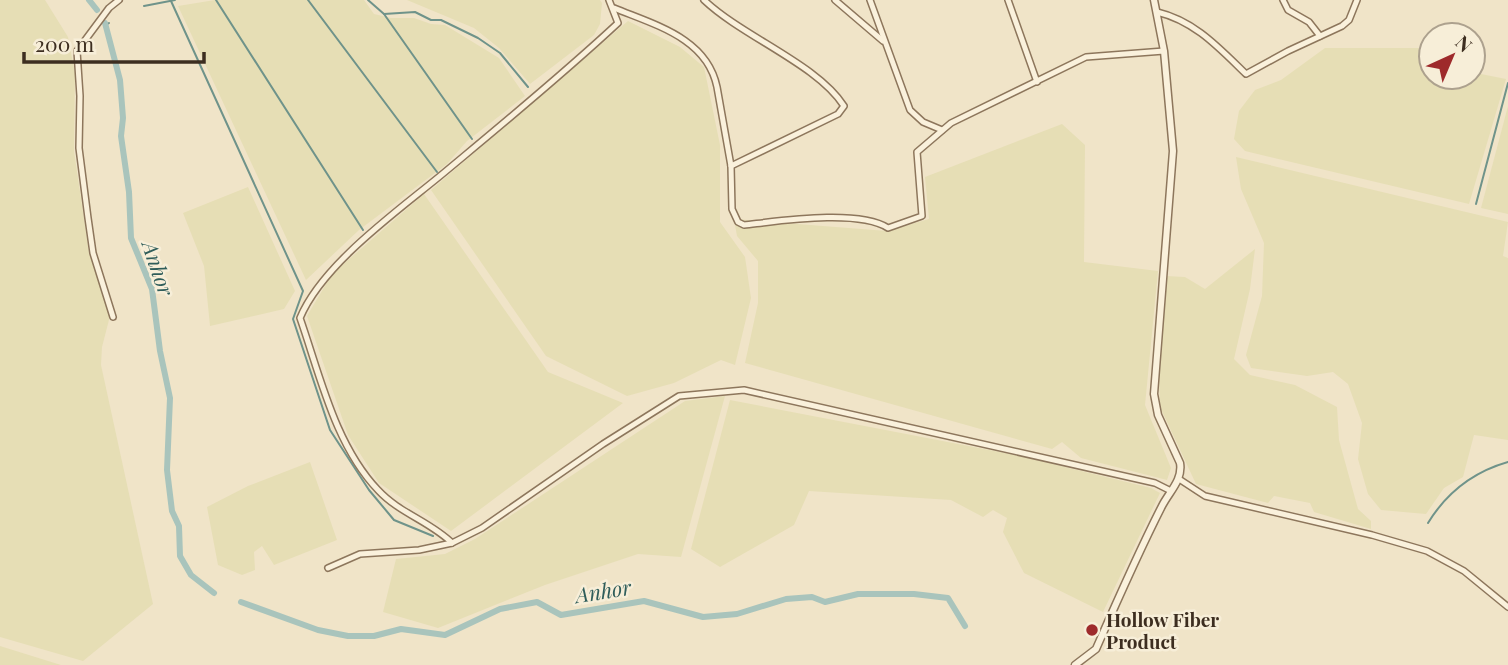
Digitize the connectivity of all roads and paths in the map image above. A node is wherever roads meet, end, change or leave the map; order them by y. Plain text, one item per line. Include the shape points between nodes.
1 (119, 0) edge
2 (610, 0) edge
3 (704, 0) edge
4 (835, 0) edge
5 (870, 0) edge
6 (1008, 0) edge
7 (1154, 0) edge
8 (1283, 0) edge
9 (1357, 0) edge
10 (614, 8) junction
11 (1157, 12) junction
12 (1320, 36) junction
13 (884, 42) junction
14 (1164, 51) junction
15 (1037, 82) junction
16 (942, 130) junction
17 (731, 166) junction
18 (113, 317) dead end
19 (1179, 479) junction
20 (1171, 491) junction
21 (452, 543) junction
22 (328, 568) dead end
23 (1508, 607) edge
24 (1075, 665) edge

1 - 18 street via 77,51 85,194 93,253
2 - 10 street
3 - 17 street via 721,17 827,86 844,106 838,114
4 - 13 street
5 - 13 street
6 - 15 street
7 - 11 street
8 - 12 street
9 - 12 street via 1345,23
10 - 17 street via 677,35 709,63 715,74
10 - 21 street via 618,23 327,273 300,318 340,431 364,474 379,491
11 - 12 street via 1206,35 1246,74
11 - 14 street
13 - 16 street via 910,110
14 - 15 street via 1086,57
14 - 19 street via 1172,160 1154,390 1158,415 1180,463
15 - 16 street
16 - 17 street via 917,152 924,215 888,228 848,218 741,224 732,209
19 - 20 street
19 - 23 street via 1205,496 1427,551 1464,570
20 - 21 street via 1155,483 744,390 679,396 482,528
20 - 24 street via 1096,649
21 - 22 street via 360,554

